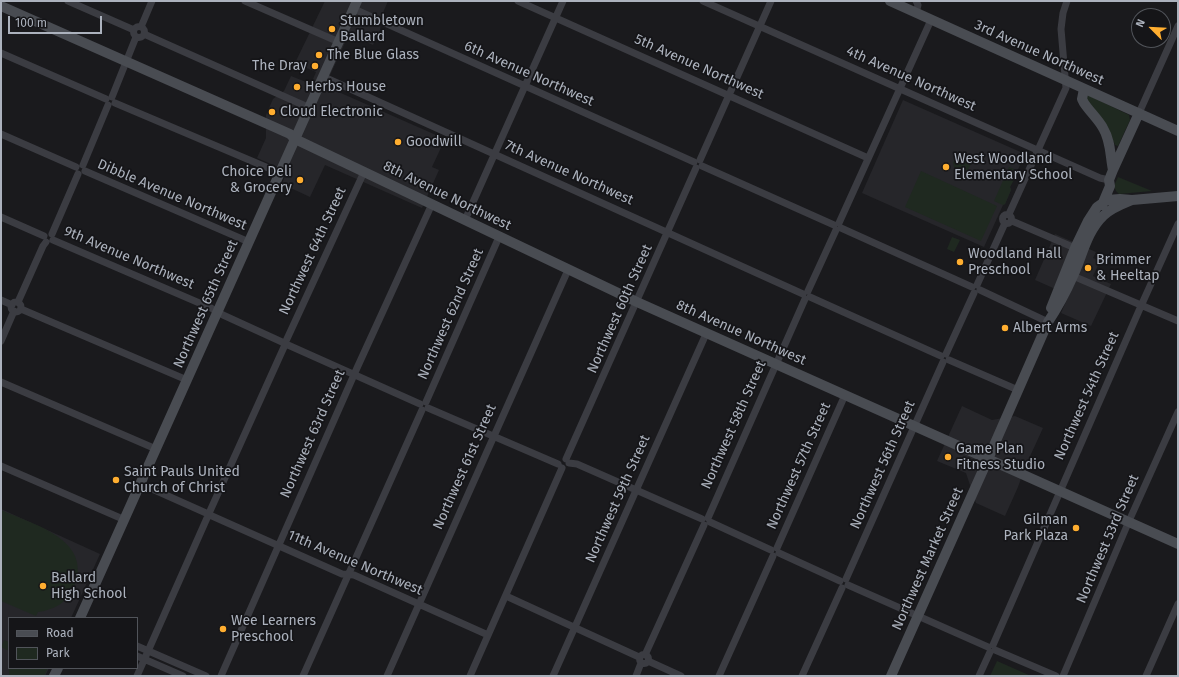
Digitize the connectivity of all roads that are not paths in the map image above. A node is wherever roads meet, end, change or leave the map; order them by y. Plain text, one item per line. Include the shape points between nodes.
1 (68, 1) edge
2 (152, 1) edge
3 (245, 1) edge
4 (518, 1) edge
5 (563, 1) edge
6 (703, 1) edge
7 (771, 1) edge
8 (890, 1) edge
9 (916, 1) edge
10 (1067, 1) edge
11 (356, 5) edge
12 (1, 6) edge
13 (1, 12) edge
14 (916, 13) junction
15 (555, 18) junction
16 (931, 20) junction
17 (760, 26) junction
18 (1178, 30) edge
19 (139, 32) junction
20 (339, 42) junction
21 (1, 53) edge
22 (126, 64) junction
23 (324, 77) junction
24 (1066, 80) junction
25 (525, 86) junction
26 (900, 88) junction
27 (1084, 88) junction
28 (729, 95) junction
29 (110, 101) junction
30 (310, 108) junction
31 (1139, 113) junction
32 (1178, 131) edge
33 (1, 134) edge
34 (296, 139) junction
35 (1038, 150) junction
36 (495, 154) junction
37 (868, 158) junction
38 (698, 164) junction
39 (81, 169) junction
40 (364, 172) junction
41 (280, 173) junction
42 (1111, 175) junction
43 (1178, 196) edge
44 (1132, 200) junction
45 (432, 204) junction
46 (1102, 204) junction
47 (1, 217) edge
48 (465, 220) junction
49 (1009, 220) junction
50 (1088, 221) junction
51 (1178, 224) edge
52 (837, 226) junction
53 (668, 232) junction
54 (499, 237) junction
55 (49, 238) junction
56 (1089, 238) junction
57 (249, 242) junction
58 (1075, 248) junction
59 (568, 270) junction
60 (1073, 276) junction
61 (976, 289) junction
62 (806, 295) junction
63 (1, 300) edge
64 (637, 302) junction
65 (1141, 306) junction
66 (16, 307) junction
67 (218, 312) junction
68 (1178, 321) edge
69 (1048, 322) junction
70 (706, 334) junction
71 (1, 341) edge
72 (285, 344) junction
73 (945, 358) junction
74 (776, 364) junction
75 (354, 374) junction
76 (187, 380) junction
77 (1, 382) edge
78 (1018, 390) junction
79 (845, 395) junction
80 (424, 406) junction
81 (1178, 412) edge
82 (914, 426) junction
83 (494, 436) junction
84 (156, 449) junction
85 (988, 459) junction
86 (568, 461) junction
87 (1, 466) edge
88 (560, 466) junction
89 (141, 484) junction
90 (637, 489) junction
91 (1060, 491) junction
92 (209, 515) junction
93 (125, 520) junction
94 (706, 521) junction
95 (1129, 522) junction
96 (1178, 544) edge
97 (278, 545) junction
98 (775, 552) junction
99 (349, 575) junction
100 (844, 583) junction
101 (506, 596) junction
102 (419, 604) junction
103 (1178, 604) edge
104 (918, 616) junction
105 (80, 617) edge
106 (575, 627) junction
107 (488, 635) junction
108 (138, 646) edge
109 (991, 649) junction
110 (148, 650) junction
111 (138, 656) edge
112 (145, 659) junction
113 (643, 659) junction
114 (137, 676) edge
115 (183, 676) edge
116 (206, 676) edge
117 (221, 676) edge
118 (303, 676) edge
119 (387, 676) edge
120 (470, 676) edge
121 (553, 676) edge
122 (636, 676) edge
123 (682, 676) edge
124 (719, 676) edge
125 (802, 676) edge
126 (891, 676) edge
127 (979, 676) edge
128 (1056, 676) edge
129 (1062, 676) edge
130 (1146, 676) edge

1 - 19 street
2 - 19 street
3 - 20 street
4 - 15 street, 5th Avenue Northwest
5 - 15 street
6 - 17 street, 4th Avenue Northwest
7 - 17 street, Northwest 60th Street
8 - 14 main road, 3rd Avenue Northwest
9 - 14 street
10 - 24 street, Northwest 56th Street via 1061,28
11 - 20 main road, Northwest 65th Street
11 - 25 street, 6th Avenue Northwest
12 - 22 main road, 8th Avenue Northwest
13 - 22 main road, 8th Avenue Northwest
14 - 16 main road, 3rd Avenue Northwest
15 - 25 street
15 - 28 street, 5th Avenue Northwest
16 - 24 main road, 3rd Avenue Northwest
16 - 26 street, Northwest 58th Street
17 - 26 street, 4th Avenue Northwest
17 - 28 street, Northwest 60th Street
18 - 31 street
19 - 22 street
19 - 30 street
20 - 23 main road, Northwest 65th Street
21 - 29 street
22 - 29 street
22 - 34 main road, 8th Avenue Northwest via 272,126
23 - 30 main road, Northwest 65th Street
23 - 36 street, 7th Avenue Northwest
24 - 27 main road, 3rd Avenue Northwest
24 - 35 street, Northwest 56th Street via 1066,88
25 - 36 street
25 - 38 street, 6th Avenue Northwest
26 - 35 street, 4th Avenue Northwest
26 - 37 street, Northwest 58th Street
27 - 31 main road, 3rd Avenue Northwest
27 - 42 main road via 1082,99 1107,135 1111,149
28 - 37 street, 5th Avenue Northwest
28 - 38 street, Northwest 60th Street
29 - 39 street
29 - 41 street
30 - 34 main road, Northwest 65th Street
31 - 32 main road, 3rd Avenue Northwest
31 - 42 main road
33 - 39 street, Dibble Avenue Northwest
34 - 40 main road, 8th Avenue Northwest
34 - 41 main road, Northwest 65th Street
35 - 42 street, 4th Avenue Northwest via 1100,178
35 - 49 street, Northwest 56th Street
36 - 48 street
36 - 53 street, 7th Avenue Northwest
37 - 52 street, Northwest 58th Street
38 - 52 street, 6th Avenue Northwest
38 - 53 street, Northwest 60th Street
39 - 55 street
39 - 57 street, Dibble Avenue Northwest
40 - 45 main road, 8th Avenue Northwest
40 - 72 street, Northwest 64th Street
41 - 57 main road, Northwest 65th Street
42 - 46 main road via 1110,186
42 - 50 main road via 1104,184
43 - 44 main road, Northwest Market Street
44 - 46 main road, Northwest Market Street via 1107,200
44 - 56 main road, Northwest Market Street via 1103,216
45 - 48 main road, 8th Avenue Northwest
45 - 75 street, Northwest 63rd Street
46 - 50 main road, Northwest Market Street
46 - 56 main road via 1092,223
47 - 55 street, 9th Avenue Northwest
48 - 54 main road, 8th Avenue Northwest
49 - 58 street
49 - 61 street, Northwest 56th Street
50 - 58 main road, Northwest Market Street
51 - 65 street, Northwest 54th Street
52 - 61 street, 6th Avenue Northwest
52 - 62 street, Northwest 58th Street
53 - 62 street, 7th Avenue Northwest
53 - 64 street, Northwest 60th Street
54 - 59 main road, 8th Avenue Northwest
54 - 80 street, Northwest 62nd Street
55 - 66 street
55 - 67 street, 9th Avenue Northwest
56 - 60 main road, Northwest Market Street
57 - 67 main road, Northwest 65th Street
58 - 69 main road, Northwest Market Street via 1051,307
59 - 64 main road, 8th Avenue Northwest
59 - 83 street, Northwest 61st Street
60 - 65 street
60 - 69 main road, Northwest Market Street
61 - 69 street, 6th Avenue Northwest
61 - 73 street, Northwest 56th Street
62 - 73 street, 7th Avenue Northwest
62 - 74 street, Northwest 58th Street
63 - 66 street
64 - 70 main road, 8th Avenue Northwest
64 - 86 street, Northwest 60th Street
65 - 68 street
65 - 91 street, Northwest 54th Street
66 - 71 street
66 - 76 street
67 - 72 street, 9th Avenue Northwest
67 - 76 main road, Northwest 65th Street
69 - 78 main road, Northwest Market Street
70 - 74 main road, 8th Avenue Northwest
70 - 90 street, Northwest 59th Street
72 - 75 street, 9th Avenue Northwest
72 - 92 street, Northwest 64th Street
73 - 78 street, 7th Avenue Northwest
73 - 82 street, Northwest 56th Street
74 - 79 main road, 8th Avenue Northwest
74 - 94 street, Northwest 58th Street
75 - 80 street, 9th Avenue Northwest
75 - 97 street, Northwest 63rd Street
76 - 84 main road, Northwest 65th Street
77 - 84 street
78 - 85 main road, Northwest Market Street
79 - 82 main road, 8th Avenue Northwest
79 - 98 street, Northwest 57th Street
80 - 83 street, 9th Avenue Northwest
80 - 99 street, Northwest 62nd Street
81 - 95 street, Northwest 53rd Street
82 - 85 main road, 8th Avenue Northwest
82 - 100 street, Northwest 56th Street
83 - 88 street, 9th Avenue Northwest
83 - 102 street, Northwest 61st Street
84 - 89 main road, Northwest 65th Street
85 - 91 main road, 8th Avenue Northwest
85 - 104 main road, Northwest Market Street
86 - 88 street via 562,460
86 - 90 street
87 - 93 street
88 - 101 street
89 - 92 street, 11th Avenue Northwest
89 - 93 main road, Northwest 65th Street
90 - 94 street
90 - 106 street, Northwest 59th Street
91 - 95 main road, 8th Avenue Northwest
91 - 109 street, Northwest 54th Street
92 - 97 street, 11th Avenue Northwest
92 - 110 street, Northwest 64th Street
93 - 105 main road, Northwest 65th Street
94 - 98 street
94 - 113 street, Northwest 58th Street
95 - 96 main road, 8th Avenue Northwest
95 - 129 street, Northwest 53rd Street
97 - 99 street, 11th Avenue Northwest
97 - 117 street, Northwest 63rd Street
98 - 100 street
98 - 124 street, Northwest 57th Street
99 - 102 street, 11th Avenue Northwest
99 - 118 street, Northwest 62nd Street
100 - 104 street
100 - 125 street, Northwest 56th Street
101 - 106 street
101 - 107 street
102 - 107 street, 11th Avenue Northwest
102 - 119 street, Northwest 61st Street
103 - 130 street
104 - 109 street
104 - 126 main road, Northwest Market Street
106 - 113 street
106 - 121 street, Northwest 59th Street
107 - 120 street
108 - 110 street
109 - 127 street, Northwest 54th Street
109 - 128 street
110 - 112 street, Northwest 64th Street
110 - 116 street
111 - 112 street
112 - 114 street, Northwest 64th Street
112 - 115 street
113 - 122 street, Northwest 58th Street
113 - 123 street

